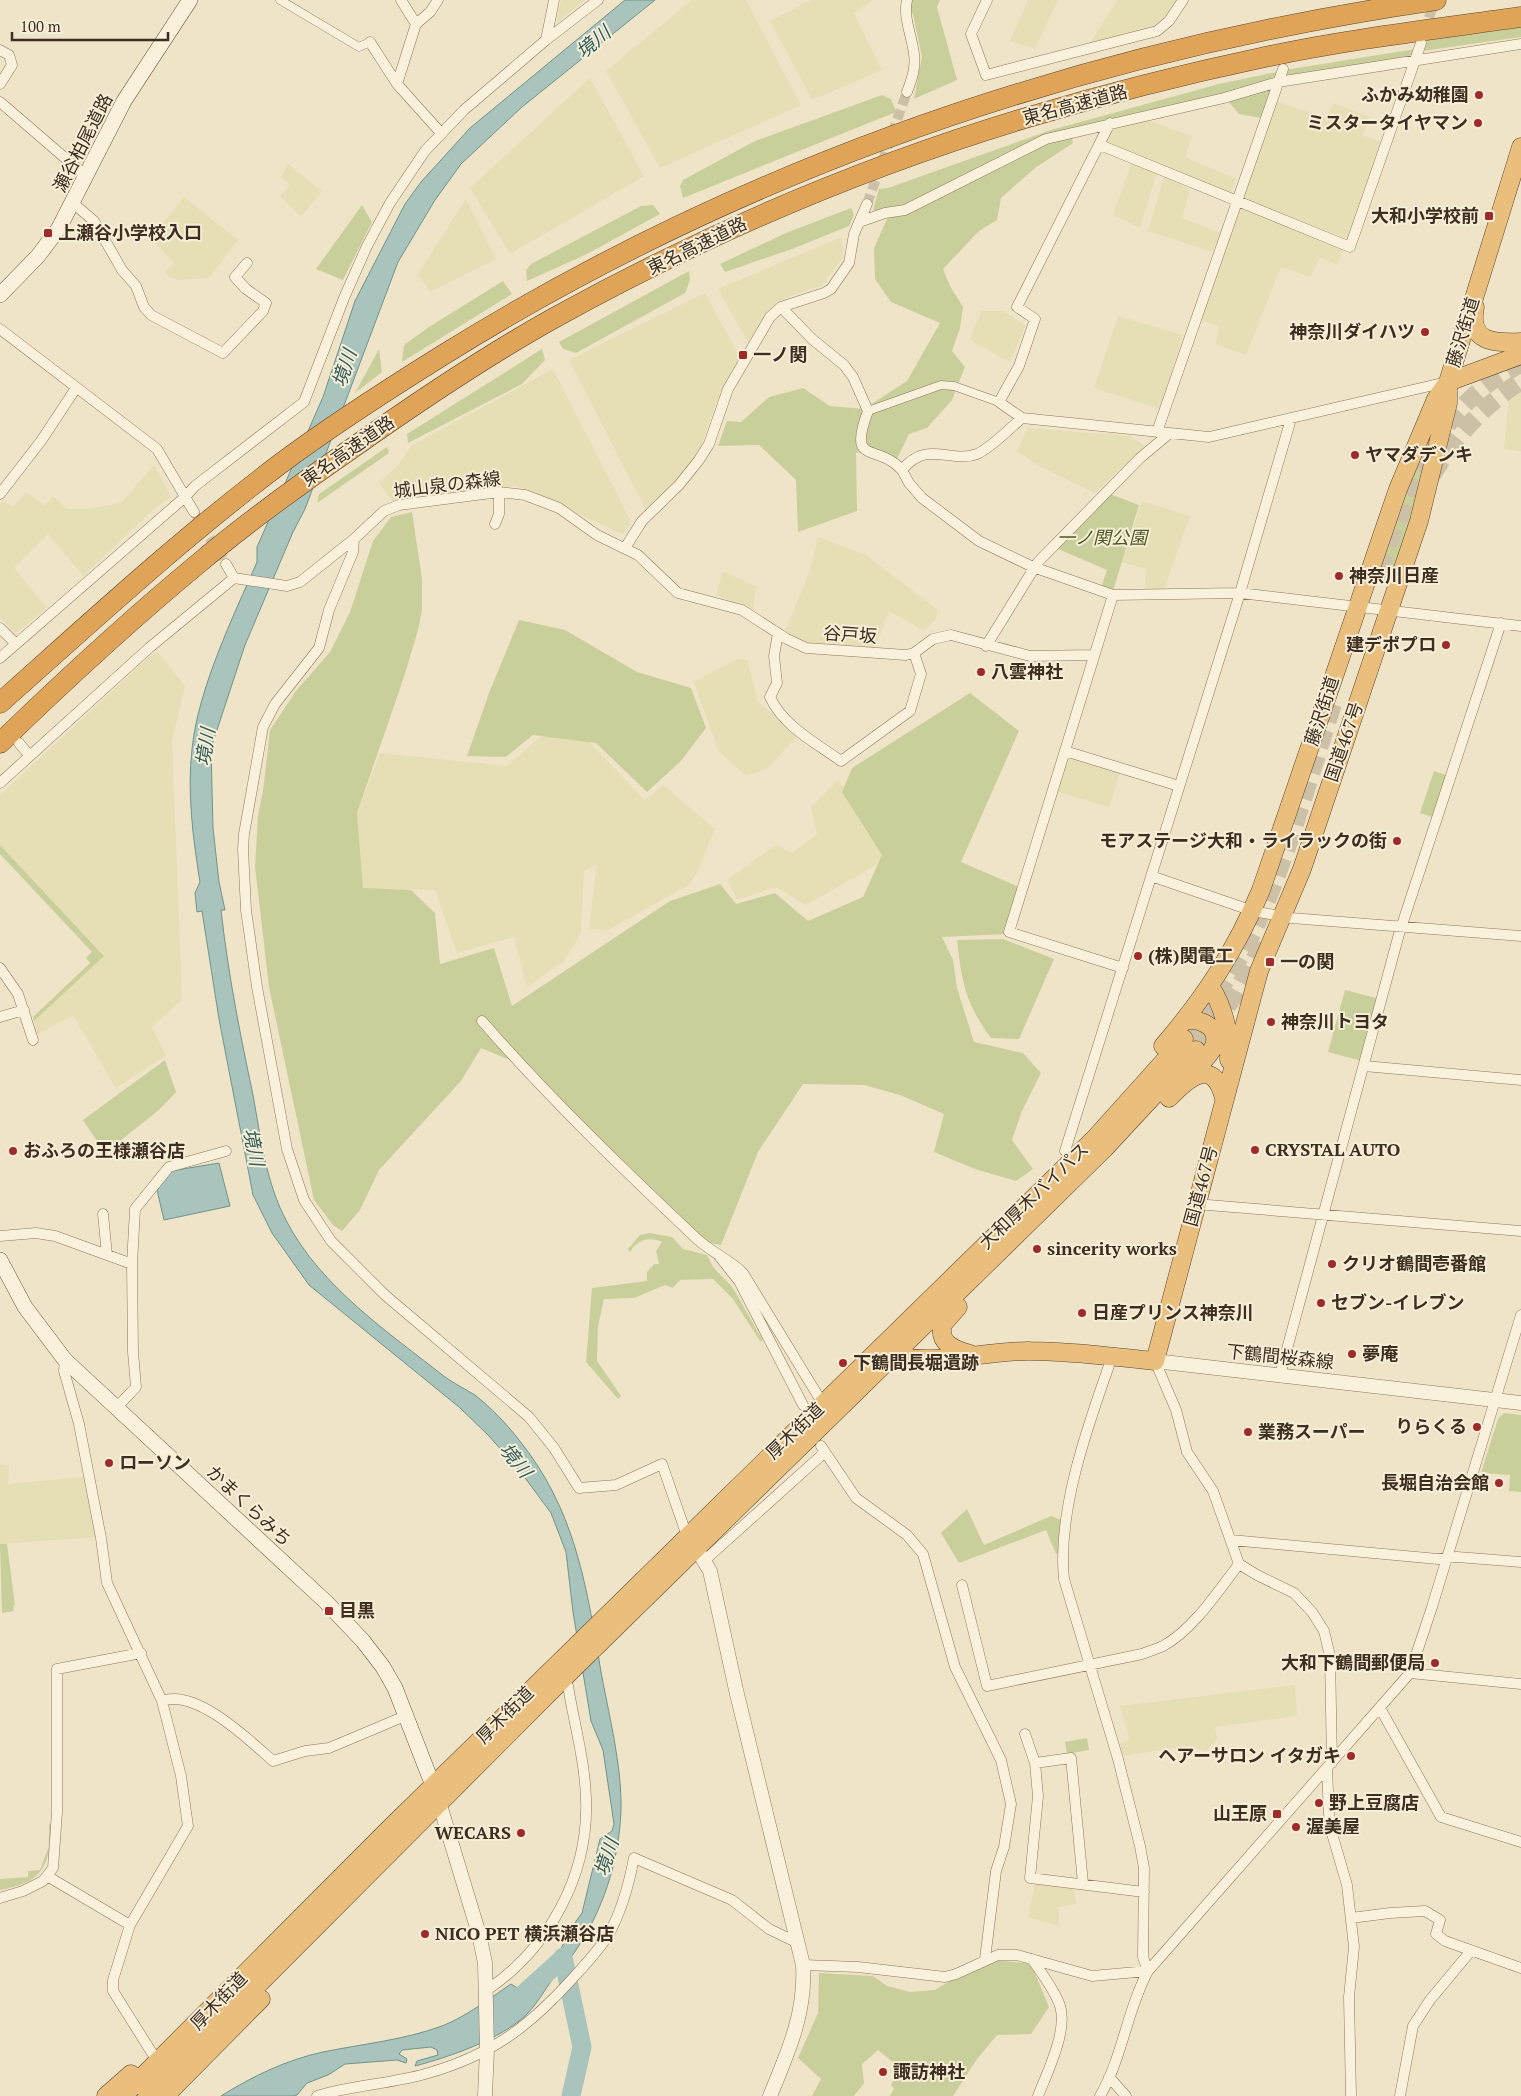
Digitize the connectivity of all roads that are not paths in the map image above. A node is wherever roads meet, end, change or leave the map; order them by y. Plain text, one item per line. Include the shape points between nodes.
1 (190, 0) edge
2 (280, 0) edge
3 (401, 0) edge
4 (438, 0) edge
5 (554, 0) edge
6 (598, 0) edge
7 (896, 0) edge
8 (987, 0) edge
9 (1183, 0) edge
10 (1436, 0) edge
11 (906, 4) edge
12 (1521, 17) edge
13 (416, 24) junction
14 (546, 40) junction
15 (370, 42) joint
16 (1421, 43) tunnel mouth
17 (1521, 44) edge
18 (0, 50) edge
19 (1415, 59) junction
20 (1283, 69) dead end
21 (1278, 82) junction
22 (0, 84) edge
23 (397, 84) junction
24 (907, 92) tunnel mouth
25 (0, 102) edge
26 (1110, 123) junction
27 (441, 133) junction
28 (1100, 145) junction
29 (1521, 147) edge
30 (86, 176) junction
31 (1238, 201) junction
32 (73, 203) junction
33 (866, 204) tunnel mouth
34 (859, 222) junction
35 (1486, 258) junction
36 (247, 263) dead end
37 (0, 295) edge
38 (781, 308) junction
39 (0, 329) edge
40 (1521, 342) edge
41 (1521, 355) edge
42 (1448, 382) junction
43 (76, 388) junction
44 (999, 402) junction
45 (868, 410) junction
46 (1022, 418) junction
47 (1291, 419) junction
48 (1157, 432) junction
49 (1170, 434) junction
50 (8, 465) dead end
51 (902, 470) junction
52 (17, 472) junction
53 (499, 492) junction
54 (0, 494) edge
55 (185, 497) junction
56 (194, 512) tunnel mouth
57 (494, 524) dead end
58 (354, 539) junction
59 (625, 548) junction
60 (226, 564) tunnel mouth
61 (1033, 567) junction
62 (234, 578) junction
63 (1240, 593) junction
64 (1112, 595) junction
65 (1358, 606) junction
66 (1389, 610) junction
67 (1500, 623) junction
68 (1521, 626) edge
69 (0, 628) edge
70 (778, 633) junction
71 (16, 644) junction
72 (986, 646) junction
73 (914, 653) junction
74 (1094, 655) junction
75 (0, 658) edge
76 (0, 703) edge
77 (9, 743) edge
78 (1065, 751) junction
79 (29, 755) junction
80 (0, 783) edge
81 (1179, 786) junction
82 (1151, 876) junction
83 (1252, 911) junction
84 (1284, 917) junction
85 (1401, 927) junction
86 (1521, 936) edge
87 (0, 968) edge
88 (1122, 968) junction
89 (1215, 994) junction
90 (1252, 999) junction
91 (24, 1010) junction
92 (0, 1016) edge
93 (1184, 1021) junction
94 (482, 1022) dead end
95 (33, 1040) dead end
96 (1364, 1066) junction
97 (1521, 1080) edge
98 (1183, 1083) junction
99 (1224, 1098) junction
100 (226, 1151) dead end
101 (1065, 1151) junction
102 (1196, 1204) junction
103 (103, 1214) dead end
104 (1325, 1215) junction
105 (1521, 1231) edge
106 (0, 1236) edge
107 (718, 1254) junction
108 (108, 1255) junction
109 (0, 1260) edge
110 (132, 1264) junction
111 (963, 1295) junction
112 (1521, 1315) edge
113 (942, 1316) junction
114 (911, 1317) junction
115 (887, 1352) junction
116 (973, 1354) junction
117 (1112, 1357) junction
118 (65, 1360) junction
119 (1155, 1361) junction
120 (1280, 1375) junction
121 (1495, 1400) junction
122 (1521, 1403) edge
123 (823, 1404) junction
124 (803, 1405) dead end
125 (116, 1408) junction
126 (1231, 1540) junction
127 (696, 1548) junction
128 (1447, 1558) junction
129 (1521, 1562) edge
130 (1238, 1564) junction
131 (962, 1585) dead end
132 (606, 1626) junction
133 (142, 1653) junction
134 (1090, 1664) junction
135 (1410, 1673) junction
136 (569, 1679) junction
137 (1521, 1684) edge
138 (162, 1700) junction
139 (1380, 1708) junction
140 (405, 1716) junction
141 (1025, 1734) dead end
142 (1035, 1763) junction
143 (1329, 1766) junction
144 (434, 1785) junction
145 (439, 1802) junction
146 (396, 1833) junction
147 (1521, 1842) edge
148 (46, 1876) junction
149 (1083, 1883) junction
150 (1144, 1892) junction
151 (0, 1898) edge
152 (316, 1914) junction
153 (1351, 1918) junction
154 (130, 1925) junction
155 (798, 1943) junction
156 (1470, 1952) junction
157 (985, 1959) junction
158 (1032, 1959) junction
159 (803, 1965) junction
160 (1521, 1968) edge
161 (1148, 1971) junction
162 (487, 1992) junction
163 (487, 2048) junction
164 (152, 2053) junction
165 (1109, 2077) junction
166 (106, 2096) edge
167 (124, 2096) edge
168 (147, 2096) edge
169 (166, 2096) edge
170 (317, 2096) edge
171 (485, 2096) edge
172 (770, 2096) edge
173 (1038, 2096) edge
174 (1100, 2096) edge
175 (1126, 2096) edge
176 (1351, 2096) edge
177 (1400, 2096) edge

1 - 30 main road, 瀬谷柏尾道路 via 124,101
2 - 15 street via 359,47
3 - 13 street
4 - 13 street
5 - 14 street
6 - 14 street
7 - 11 street
8 - 9 street via 971,34 986,75 1157,31 1168,22
10 - 76 highway, 東名高速道路 via 1260,30 1016,94 845,152 668,229 485,328 282,462 177,545
11 - 24 street via 914,55 913,75
12 - 77 highway, 東名高速道路 via 1247,61 1023,118 864,173 680,253 554,318 410,408 265,510 124,628
13 - 23 street
14 - 27 street
15 - 23 street
16 - 19 street
17 - 19 street
18 - 22 street via 9,55 12,65
19 - 21 street
19 - 31 street via 1350,247
20 - 21 street
21 - 26 street via 1224,98
21 - 31 street
23 - 27 street
25 - 30 street
26 - 28 street
26 - 34 street via 1046,139 905,210
27 - 55 street via 411,169 367,246 304,402
28 - 31 street
28 - 44 street via 1017,307 1035,318 1019,366
29 - 35 highway, 藤沢街道
30 - 32 main road, 瀬谷柏尾道路
31 - 48 street
32 - 36 street via 94,221 151,315 223,353 264,310 266,303 234,277
32 - 37 main road, 瀬谷柏尾道路 via 38,256
33 - 34 street
34 - 38 street via 849,263 831,290
35 - 40 highway via 1475,310 1477,331 1490,342
35 - 42 highway, 藤沢街道
38 - 45 street via 844,365
38 - 59 street via 770,317 728,388 709,444 699,460 642,521
39 - 43 street
41 - 42 highway
42 - 47 street
42 - 65 highway, 藤沢街道 via 1436,398 1398,489
42 - 66 highway, 国道467号 via 1448,403 1426,498
43 - 52 street
43 - 55 street via 157,449
44 - 45 street via 954,386 941,385
44 - 46 street
45 - 51 street via 860,441 872,454
46 - 48 street
46 - 51 street via 977,454 926,454 912,460
47 - 49 street via 1209,436
47 - 63 street
48 - 49 street
49 - 61 street via 1140,458
50 - 52 street
51 - 61 street via 909,483 944,516 979,541
52 - 54 street
53 - 57 street via 499,514
53 - 58 street, 城山泉の森線 via 384,510
53 - 59 street, 城山泉の森線 via 542,500 597,535
55 - 56 street
55 - 71 street
58 - 62 street, 城山泉の森線 via 300,582 287,586
58 - 127 street via 353,552 329,610 320,648 265,721 244,834 246,910 254,968 287,1149 304,1200 331,1241 385,1295 529,1417 554,1448 579,1488 616,1486 662,1464
59 - 70 street, 谷戸坂 via 638,555 678,593 742,610
60 - 62 street
61 - 64 street
61 - 72 street
62 - 79 street via 149,648
63 - 64 street
63 - 65 street
63 - 81 street
64 - 74 street
65 - 66 street
65 - 83 highway, 藤沢街道 via 1273,859
66 - 67 street
66 - 84 highway, 国道467号
67 - 68 street
67 - 85 street
69 - 71 street
70 - 73 street, 谷戸坂 via 814,649 898,655
70 - 73 street via 774,656 778,683 770,697 775,708 797,729 841,761 910,711 921,674
71 - 75 street
72 - 73 street via 944,636 933,639
72 - 74 street via 1030,656
74 - 78 street
77 - 79 street
78 - 81 street
78 - 88 street via 1009,932
79 - 80 street
81 - 82 street
82 - 83 street
82 - 88 street
83 - 84 street
83 - 89 highway, 藤沢街道
84 - 85 street
84 - 90 highway, 国道467号 via 1260,971
85 - 86 street
85 - 96 street
87 - 91 street via 18,994
88 - 101 street
89 - 90 highway via 1236,1008
89 - 93 highway, 藤沢街道
89 - 99 highway, 国道467号 via 1229,1040
90 - 99 highway, 国道467号
91 - 92 street
91 - 95 street
93 - 98 highway via 1204,1022 1213,1032 1214,1045
93 - 101 highway, 藤沢街道 via 1129,1085
94 - 107 street via 536,1084 689,1231
96 - 97 street
96 - 104 street
98 - 99 highway via 1194,1075 1210,1076 1221,1088
98 - 111 highway via 1142,1127
99 - 102 highway, 国道467号
100 - 110 street via 168,1166 135,1209
101 - 114 highway, 藤沢街道 via 960,1254
102 - 104 street
102 - 119 highway, 国道467号
103 - 108 street
104 - 105 street
104 - 120 street
106 - 108 street via 36,1233 55,1236
107 - 123 street via 743,1272
107 - 124 street via 739,1280
108 - 110 street
109 - 118 main road, かまくらみち via 25,1307
110 - 125 street via 136,1387
111 - 113 highway, 大和厚木バイパス
111 - 114 highway, 大和厚木バイパス via 1134,1119 1190,1045
112 - 121 street
113 - 115 highway, 大和厚木バイパス
113 - 116 highway via 946,1342 957,1351
114 - 115 highway, 大和厚木バイパス
115 - 116 highway via 930,1359
115 - 123 highway, 厚木街道
115 - 127 highway, 厚木街道
116 - 117 highway via 1029,1351
117 - 119 highway
117 - 134 street via 1072,1488 1062,1562 1064,1579
118 - 125 main road, かまくらみち
118 - 133 street via 64,1371 79,1424 107,1583
119 - 120 street, 下鶴間桜森線
119 - 126 street via 1176,1410 1187,1452 1213,1491
120 - 121 street, 下鶴間桜森線
121 - 122 street, 下鶴間桜森線
121 - 128 street
123 - 127 highway, 厚木街道
125 - 140 main road, かまくらみち via 344,1620 383,1667
126 - 128 street
126 - 130 street
127 - 132 highway, 厚木街道
127 - 155 street via 710,1571
127 - 157 street via 822,1449 856,1498 907,1535 923,1554 955,1667 1001,1760 1012,1804 996,1871
128 - 129 street
128 - 135 street
130 - 134 street via 1216,1595 1164,1645 1142,1654
130 - 143 street via 1294,1593 1324,1631 1330,1656
131 - 134 street via 987,1686
132 - 136 highway, 厚木街道
132 - 144 highway, 厚木街道 via 567,1654
133 - 138 street
133 - 148 street via 56,1669 57,1812 53,1868
134 - 150 street via 1140,1846
135 - 137 street
135 - 139 street
136 - 145 highway, 厚木街道
136 - 162 street via 586,1799 585,1827 575,1877 553,1922 534,1949
138 - 140 street via 170,1698 202,1706 232,1725 273,1761 328,1748
138 - 154 street via 182,1776 188,1826
139 - 143 street
139 - 147 street via 1441,1817
140 - 144 main road, かまくらみち
141 - 142 street
142 - 149 street via 1071,1758
142 - 149 street via 1038,1796 1030,1878
143 - 153 street via 1329,1814 1347,1885
143 - 161 street
144 - 145 main road, かまくらみち
144 - 146 highway, 厚木街道
145 - 146 highway, 厚木街道
145 - 162 street via 479,1934
146 - 152 highway, 厚木街道
146 - 164 highway via 302,1902
146 - 169 highway via 325,1933
148 - 151 street via 43,1881 23,1891
148 - 154 street
149 - 150 street
150 - 161 street via 1143,1957
152 - 167 highway, 厚木街道
152 - 168 highway, 厚木街道
153 - 156 street via 1425,1911 1440,1920 1436,1934
153 - 176 street via 1354,1947 1349,1997
154 - 164 street via 113,1980 113,1991
155 - 159 street
155 - 163 street via 769,1929 732,1900 634,1858 629,1884 598,1951 523,2028
156 - 160 street
156 - 177 street via 1413,2026
157 - 158 street via 998,1955
157 - 159 street via 945,1977 858,1967
158 - 161 street via 1092,1976
158 - 173 street via 1060,2006 1061,2021 1054,2055
159 - 172 street via 800,2017
161 - 165 street via 1138,1990
162 - 163 street
163 - 170 street via 450,2066 424,2074
163 - 171 street
164 - 166 highway
165 - 174 street
165 - 175 street

